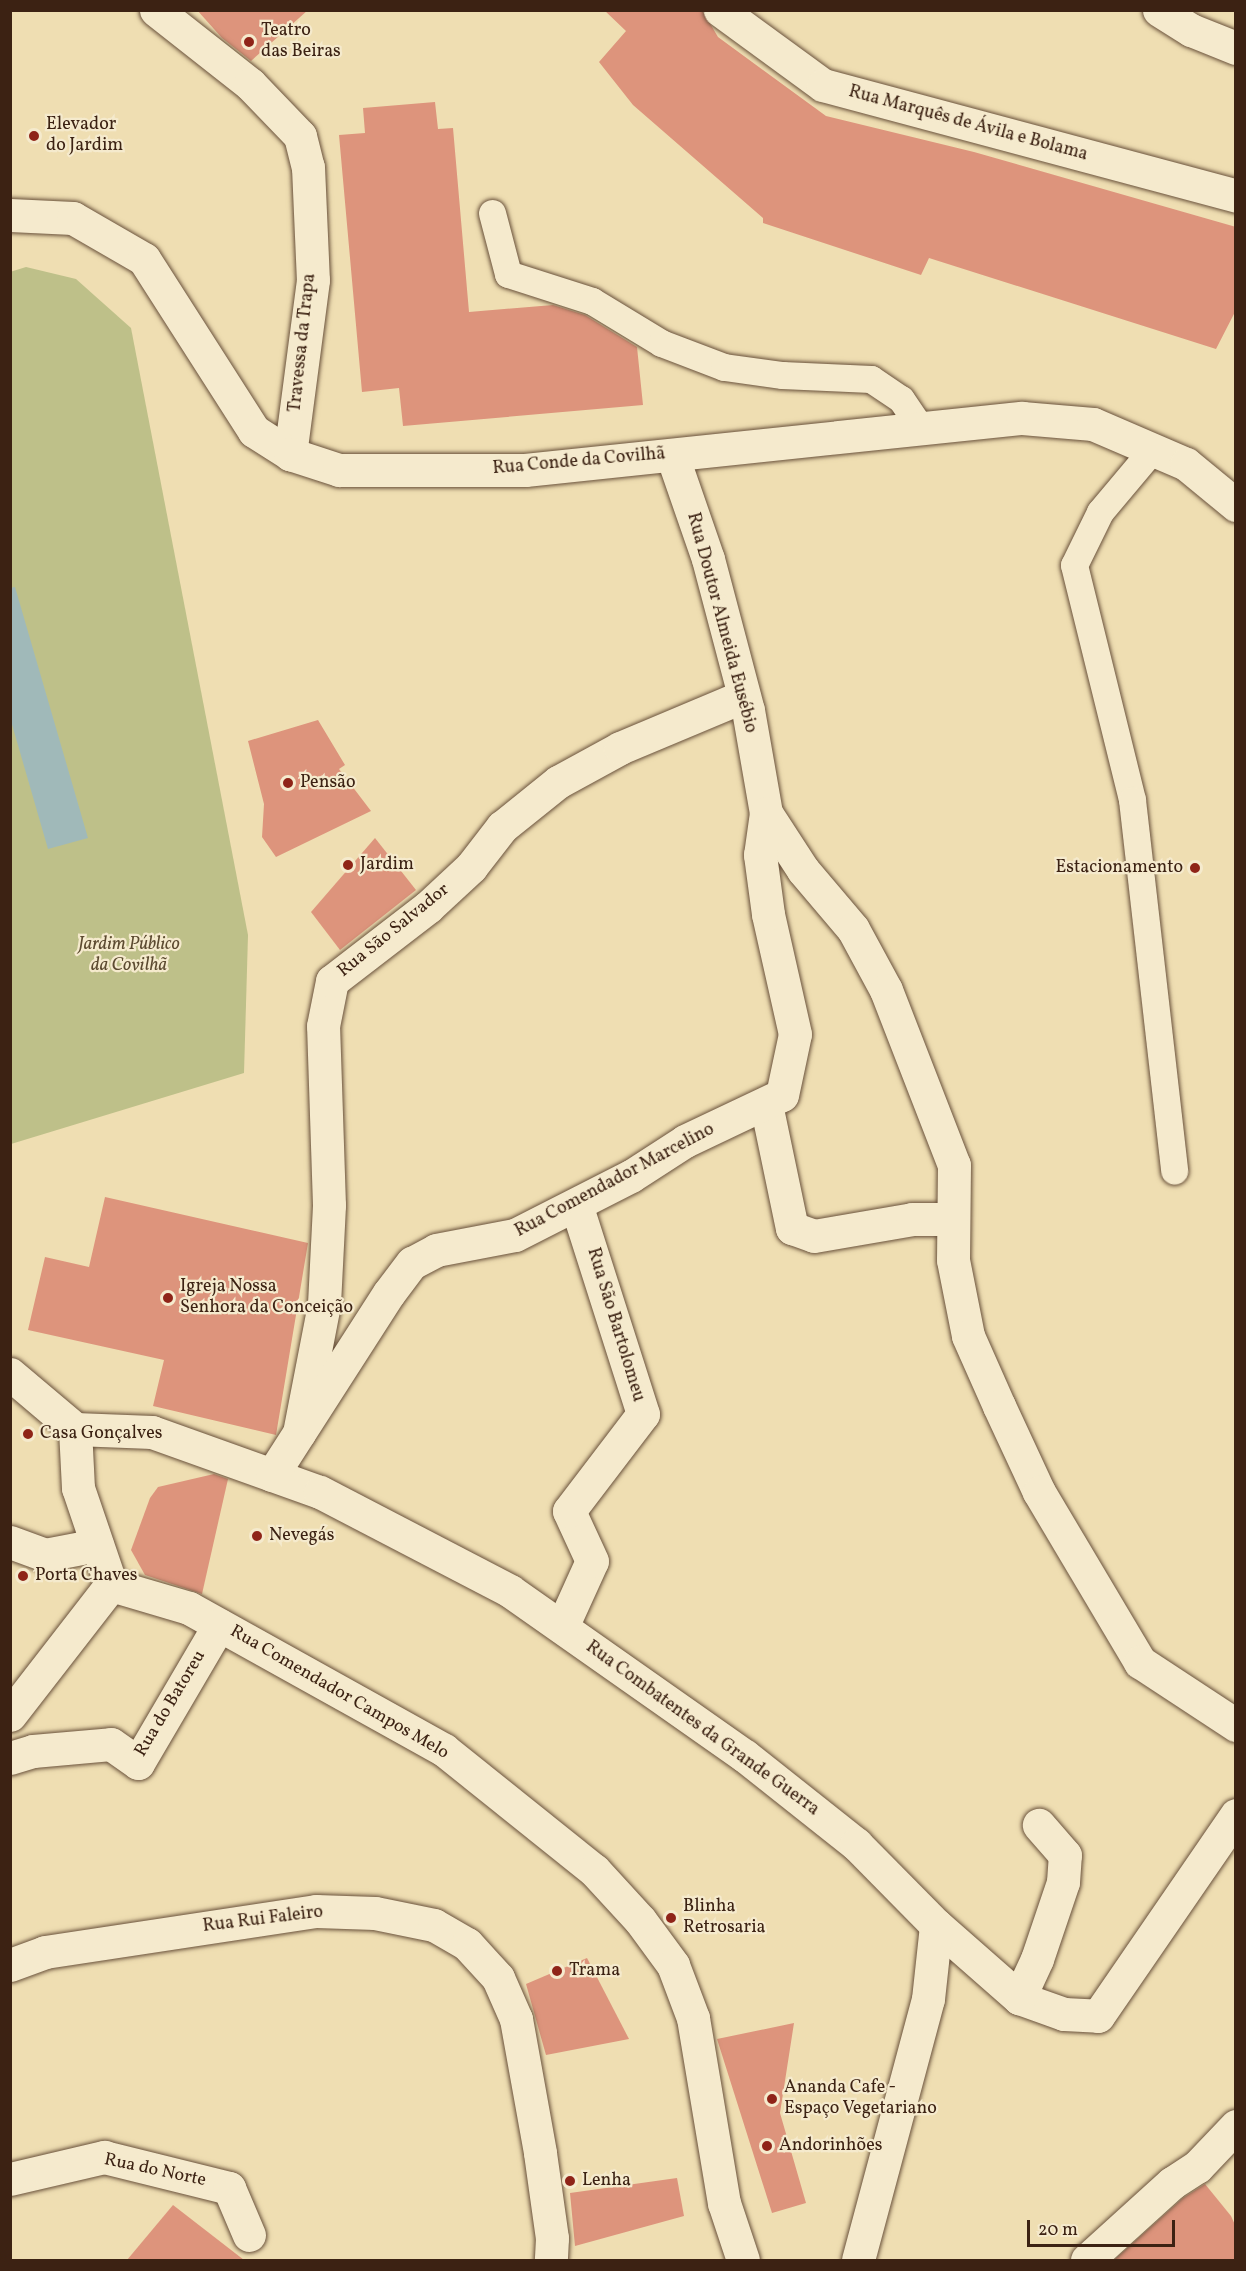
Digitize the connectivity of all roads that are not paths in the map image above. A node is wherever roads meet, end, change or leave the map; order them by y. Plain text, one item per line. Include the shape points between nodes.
1 (156, 10) edge
2 (720, 10) edge
3 (1159, 10) edge
4 (1236, 48) edge
5 (1236, 195) edge
6 (492, 213) dead end
7 (10, 215) edge
8 (921, 429) junction
9 (1152, 450) junction
10 (290, 454) junction
11 (672, 455) junction
12 (1236, 505) edge
13 (744, 696) junction
14 (765, 813) junction
15 (766, 1104) junction
16 (1174, 1171) dead end
17 (576, 1204) junction
18 (951, 1219) junction
19 (10, 1374) edge
20 (75, 1429) junction
21 (299, 1433) junction
22 (272, 1475) junction
23 (10, 1542) edge
24 (97, 1545) junction
25 (111, 1585) junction
26 (219, 1625) junction
27 (562, 1627) junction
28 (10, 1715) edge
29 (1235, 1723) edge
30 (10, 1758) edge
31 (1236, 1815) edge
32 (1039, 1825) dead end
33 (1236, 1839) edge
34 (1199, 1870) junction
35 (936, 1925) junction
36 (45, 1952) junction
37 (10, 1953) edge
38 (10, 1965) edge
39 (1019, 1998) junction
40 (1236, 2126) edge
41 (10, 2178) edge
42 (249, 2235) dead end
43 (551, 2260) edge
44 (742, 2260) edge
45 (858, 2260) edge
46 (1087, 2260) edge

1 - 10 street, Travessa da Trapa via 250,84 300,136 308,167 313,280
2 - 5 street, Rua Marquês de Ávila e Bolama via 823,85
3 - 4 street via 1191,30
6 - 8 lane via 508,273 592,301 661,344 724,367 782,375 871,379 901,399
7 - 10 street, Rua Conde da Covilhã via 73,218 144,259 254,431
8 - 9 street, Rua Conde da Covilhã via 1022,418 1094,424
8 - 11 street, Rua Conde da Covilhã
9 - 12 street, Rua Conde da Covilhã via 1186,464
9 - 16 lane via 1100,512 1074,565 1132,800
10 - 11 street, Rua Conde da Covilhã via 339,470 525,470
11 - 13 street, Rua Doutor Almeida Eusébio via 708,559
13 - 14 street, Rua Doutor Almeida Eusébio
13 - 21 street, Rua São Salvador via 620,748 558,782 502,827 471,867 428,907 332,981 323,1026 329,1205 324,1304
14 - 15 street, Rua Comendador Marcelino via 760,855 768,914 795,1034 782,1095
14 - 18 street, Rua Doutor Almeida Eusébio via 803,870 854,929 886,990 954,1165
15 - 17 street, Rua Comendador Marcelino via 685,1141 631,1176
15 - 18 street via 792,1228 814,1236 912,1219
17 - 21 street, Rua Comendador Marcelino via 515,1235 436,1250 412,1263 388,1293
17 - 27 street, Rua São Bartolomeu via 643,1414 569,1511 591,1561
18 - 29 street, Rua Doutor Almeida Eusébio via 953,1260 968,1336 1039,1492 1140,1662
19 - 20 street
20 - 22 street, Rua Combatentes da Grande Guerra via 152,1432
20 - 24 street via 78,1488
21 - 22 street, Rua Comendador Marcelino
22 - 27 street, Rua Combatentes da Grande Guerra via 320,1492 510,1591
23 - 24 street via 45,1555
24 - 25 street
25 - 26 street, Rua Comendador Campos Melo via 189,1608
25 - 28 street
26 - 30 street, Rua do Batoreu via 138,1763 111,1744 33,1751
26 - 44 street, Rua Comendador Campos Melo via 444,1750 594,1870 640,1920 673,1965 693,2018 724,2203
27 - 35 street, Rua Combatentes da Grande Guerra via 745,1756 856,1844
31 - 34 street, Rua Combatentes da Grande Guerra
32 - 39 street via 1065,1855 1064,1882
33 - 34 street
34 - 39 street, Rua Combatentes da Grande Guerra via 1098,2016 1064,2014
35 - 39 street, Rua Combatentes da Grande Guerra
35 - 45 street via 928,1999
36 - 37 street
36 - 38 street, Rua Rui Faleiro
36 - 43 street, Rua Rui Faleiro via 316,1911 375,1913 434,1925 467,1944 498,1978 516,2019 540,2153 552,2238
40 - 46 street via 1197,2167 1172,2183
41 - 42 street, Rua do Norte via 104,2157 229,2188

